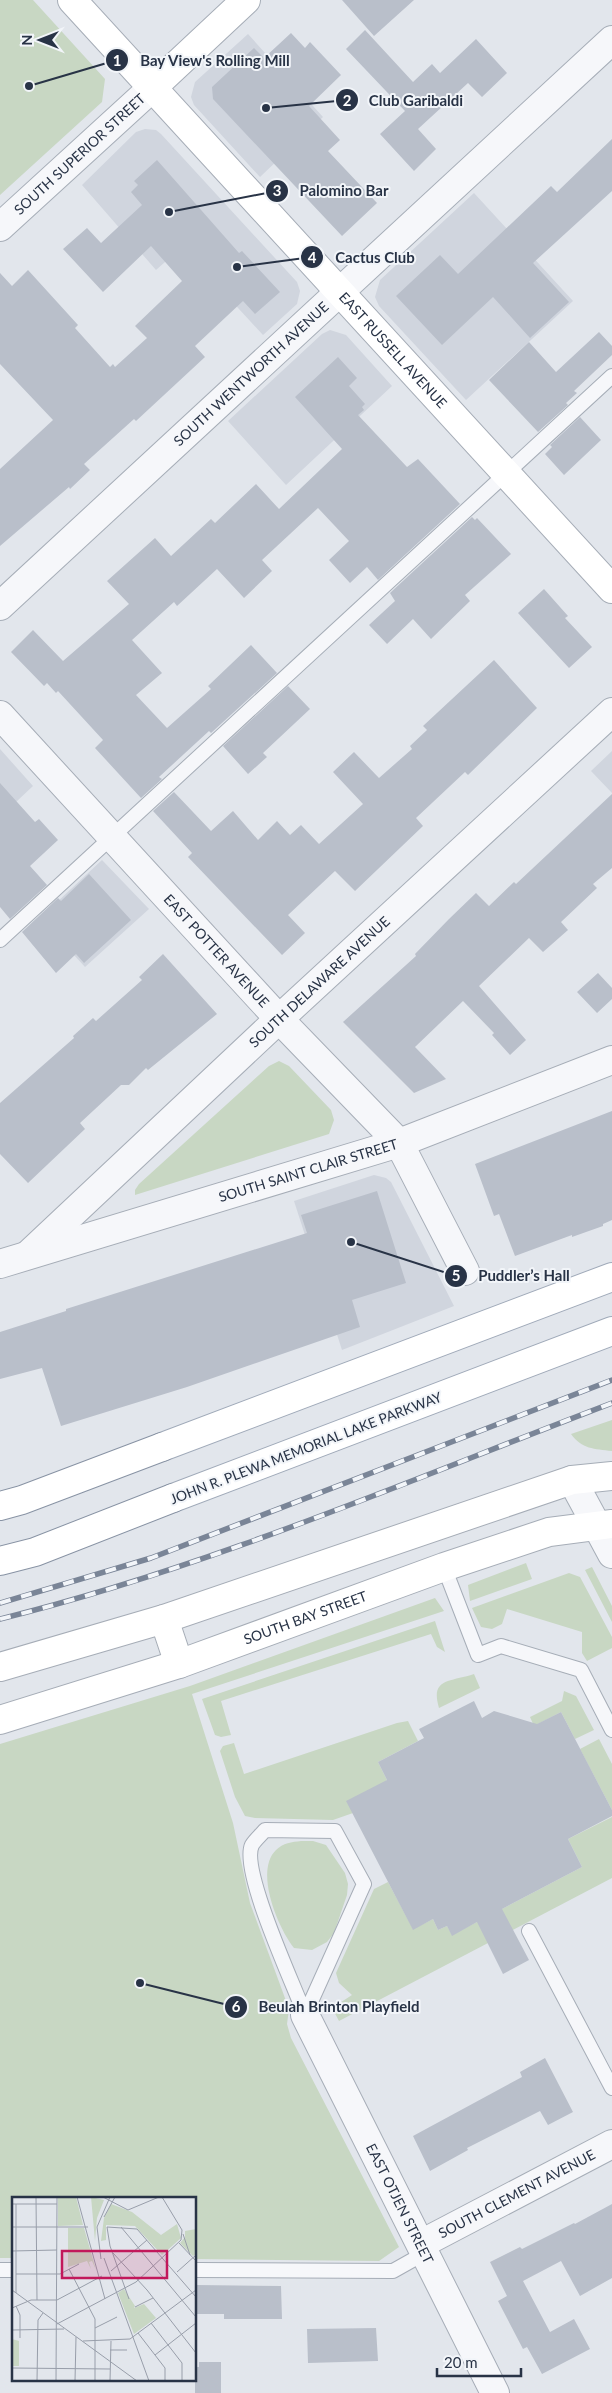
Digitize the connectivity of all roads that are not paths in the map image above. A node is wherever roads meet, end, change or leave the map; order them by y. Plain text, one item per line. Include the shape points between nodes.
1 (72, 0) edge
2 (246, 0) edge
3 (612, 40) edge
4 (152, 88) junction
5 (0, 227) edge
6 (339, 293) junction
7 (612, 376) edge
8 (506, 474) junction
9 (612, 589) edge
10 (0, 606) edge
11 (612, 712) edge
12 (0, 715) edge
13 (112, 837) junction
14 (0, 940) edge
15 (279, 1019) junction
16 (612, 1060) edge
17 (399, 1143) junction
18 (29, 1254) junction
19 (0, 1264) edge
20 (465, 1271) dead end
21 (612, 1277) edge
22 (612, 1331) edge
23 (612, 1476) edge
24 (572, 1480) junction
25 (0, 1506) edge
26 (605, 1525) edge
27 (612, 1554) edge
28 (0, 1561) edge
29 (444, 1567) junction
30 (164, 1619) junction
31 (180, 1664) junction
32 (0, 1667) edge
33 (0, 1720) edge
34 (612, 1730) edge
35 (529, 1931) dead end
36 (306, 2015) junction
37 (612, 2088) edge
38 (612, 2144) edge
39 (423, 2248) junction
40 (196, 2270) edge
41 (495, 2393) edge

1 - 4 main road, EAST RUSSELL AVENUE
2 - 4 main road, SOUTH SUPERIOR STREET
3 - 6 street, SOUTH WENTWORTH AVENUE
4 - 5 street, SOUTH SUPERIOR STREET
4 - 6 main road, EAST RUSSELL AVENUE
6 - 8 main road, EAST RUSSELL AVENUE
6 - 10 street, SOUTH WENTWORTH AVENUE
7 - 8 lane
8 - 9 main road, EAST RUSSELL AVENUE
8 - 13 lane
11 - 15 street, SOUTH DELAWARE AVENUE
12 - 13 street, EAST POTTER AVENUE
13 - 14 lane
13 - 15 street, EAST POTTER AVENUE
15 - 17 street, EAST POTTER AVENUE
15 - 18 street, SOUTH DELAWARE AVENUE
16 - 17 street, SOUTH SAINT CLAIR STREET
17 - 18 street, SOUTH SAINT CLAIR STREET
17 - 20 street, EAST POTTER AVENUE
18 - 19 street, SOUTH SAINT CLAIR STREET
21 - 25 main road
22 - 28 main road, JOHN R. PLEWA MEMORIAL LAKE PARKWAY via 35,1552
23 - 24 main road
24 - 26 street
24 - 30 main road
26 - 27 street
26 - 29 main road, SOUTH BAY STREET via 548,1532
29 - 31 main road, SOUTH BAY STREET
29 - 34 lane via 478,1655 501,1646 581,1670
30 - 31 main road
30 - 32 main road
31 - 33 main road, SOUTH BAY STREET
35 - 37 lane
36 - 36 lane via 364,1884 335,1831 265,1830 252,1845 250,1866 258,1895
36 - 39 street, EAST OTJEN STREET
38 - 39 street, SOUTH CLEMENT AVENUE
39 - 40 lane via 393,2271
39 - 41 street, EAST OTJEN STREET

